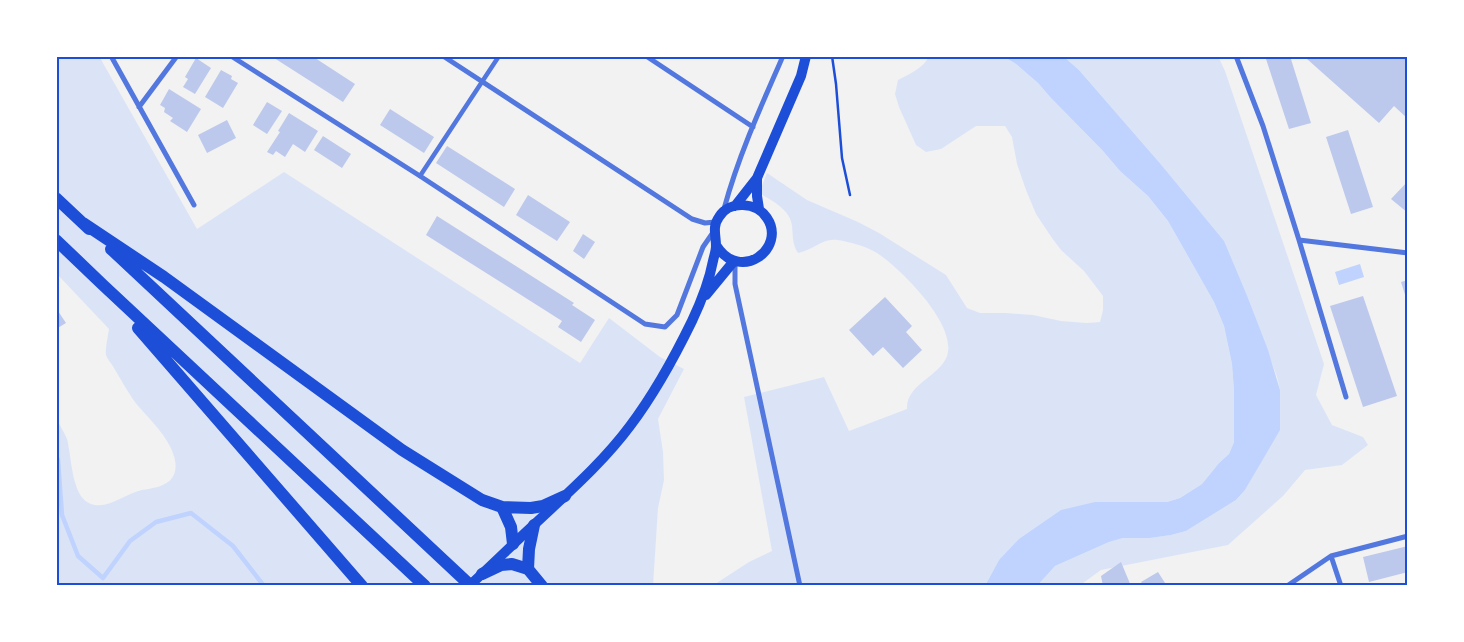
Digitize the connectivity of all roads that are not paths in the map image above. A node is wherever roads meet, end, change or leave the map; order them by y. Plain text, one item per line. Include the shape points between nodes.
1 (111, 56) edge
2 (177, 56) edge
3 (231, 56) edge
4 (443, 56) edge
5 (499, 56) edge
6 (646, 56) edge
7 (784, 56) edge
8 (806, 56) edge
9 (1236, 56) edge
10 (483, 82) junction
11 (140, 106) junction
12 (753, 127) junction
13 (420, 176) junction
14 (757, 178) junction
15 (56, 198) edge
16 (194, 205) dead end
17 (735, 206) junction
18 (759, 209) junction
19 (724, 210) junction
20 (83, 223) junction
21 (715, 226) junction
22 (56, 240) edge
23 (1299, 240) junction
24 (716, 245) junction
25 (1408, 253) edge
26 (734, 261) junction
27 (103, 285) junction
28 (703, 299) junction
29 (1346, 397) dead end
30 (565, 496) junction
31 (502, 507) junction
32 (534, 525) junction
33 (1408, 536) edge
34 (513, 544) junction
35 (1331, 556) junction
36 (528, 569) junction
37 (482, 574) junction
38 (362, 586) edge
39 (425, 586) edge
40 (470, 586) edge
41 (542, 586) edge
42 (800, 586) edge
43 (1287, 586) edge
44 (1341, 586) edge

1 - 11 street
2 - 11 street
3 - 13 street
4 - 10 street
5 - 10 street
6 - 12 street
7 - 12 street
8 - 14 main road via 801,76
9 - 23 street via 1263,126
10 - 13 street
10 - 21 street via 692,219
11 - 16 street
12 - 19 street
13 - 21 street via 646,324 665,327 676,314
14 - 17 main road
14 - 18 main road
15 - 20 highway
17 - 18 main road via 749,205
17 - 19 main road
18 - 26 main road via 771,228 768,246 760,257 744,262
19 - 21 main road
20 - 31 highway via 164,277 402,450 482,500
20 - 40 highway
21 - 24 main road
22 - 27 highway
23 - 25 street
23 - 29 street
24 - 26 main road via 720,252
24 - 28 main road
26 - 28 main road
26 - 42 street via 735,284
27 - 38 highway
27 - 39 highway
28 - 30 main road via 673,359 641,411 615,444
30 - 31 highway via 543,506
30 - 32 main road
31 - 34 highway via 511,527
32 - 34 main road
32 - 36 highway
33 - 35 street
34 - 37 main road
35 - 43 street
35 - 44 street
36 - 37 highway via 512,564 500,565
36 - 41 highway
37 - 40 main road

